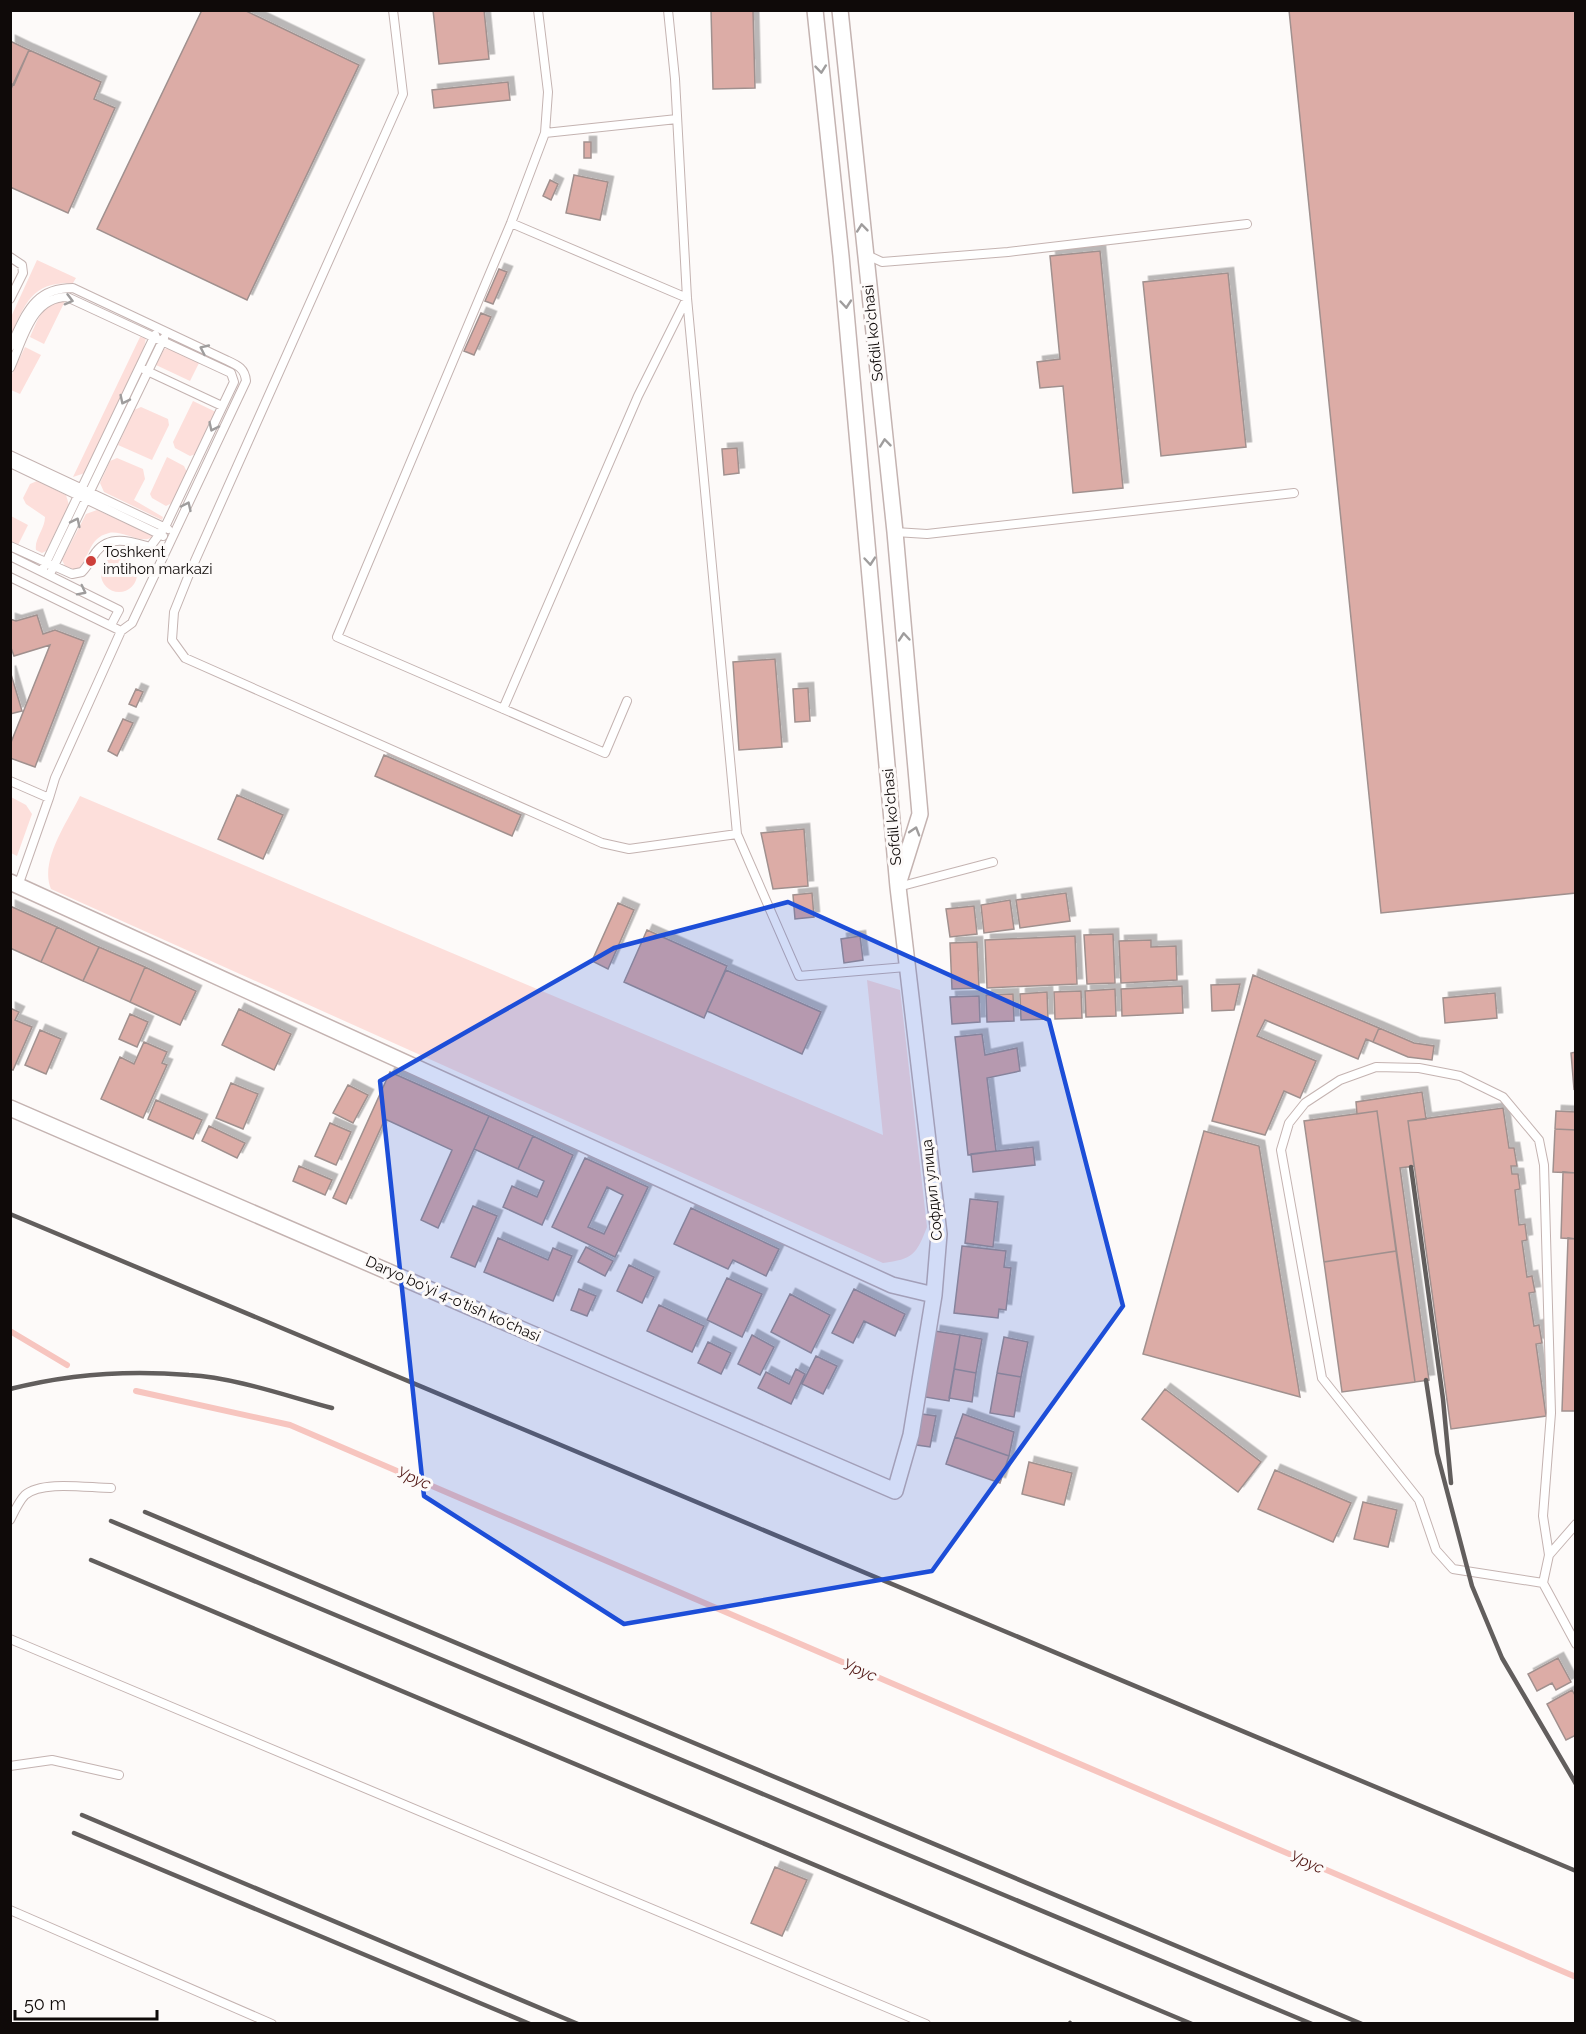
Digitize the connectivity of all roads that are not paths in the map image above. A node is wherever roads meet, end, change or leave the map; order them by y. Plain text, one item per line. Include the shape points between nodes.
1 (393, 10) edge
2 (538, 10) edge
3 (668, 10) edge
4 (814, 10) edge
5 (840, 10) edge
6 (676, 119) junction
7 (545, 134) junction
8 (511, 223) junction
9 (1247, 224) dead end
10 (865, 254) junction
11 (841, 256) junction
12 (10, 257) edge
13 (687, 298) junction
14 (10, 299) edge
15 (158, 328) junction
16 (167, 332) junction
17 (154, 338) junction
18 (162, 341) junction
19 (10, 347) edge
20 (10, 368) edge
21 (144, 370) junction
22 (222, 406) junction
23 (10, 455) edge
24 (10, 463) edge
25 (1294, 493) dead end
26 (84, 494) junction
27 (163, 531) junction
28 (894, 532) junction
29 (867, 535) junction
30 (173, 536) junction
31 (10, 546) edge
32 (10, 556) edge
33 (48, 569) junction
34 (10, 577) edge
35 (111, 624) junction
36 (121, 631) junction
37 (627, 701) dead end
38 (503, 709) junction
39 (10, 781) edge
40 (49, 798) junction
41 (737, 834) junction
42 (993, 862) dead end
43 (14, 884) edge
44 (898, 887) junction
45 (906, 968) junction
46 (10, 1108) edge
47 (934, 1295) junction
48 (111, 1488) dead end
49 (895, 1491) joint
50 (10, 1520) edge
51 (1575, 1524) edge
52 (1549, 1555) junction
53 (1543, 1583) junction
54 (10, 1639) edge
55 (1575, 1644) edge
56 (10, 1766) edge
57 (119, 1775) dead end
58 (10, 1910) edge
59 (272, 2024) edge
60 (926, 2024) edge

1 - 41 lane via 403,94 190,572 174,612 172,640 185,658 602,843 629,849
2 - 7 lane via 548,92
3 - 6 lane
4 -> 11 street, Sofdil ko'chasi
10 -> 5 street, Sofdil ko'chasi
6 - 7 lane
6 - 13 lane
7 - 8 lane
8 - 13 lane
8 - 38 lane via 338,637
9 - 10 lane via 1008,252 882,262
10 - 11 street
28 -> 10 street, Sofdil ko'chasi
11 -> 29 street, Sofdil ko'chasi
12 - 14 lane via 22,265 23,273
13 - 38 lane via 638,396
13 - 41 lane
15 - 16 lane
15 - 17 lane
15 - 19 lane via 72,288 58,288 31,304
16 - 18 lane
30 -> 16 lane via 246,381 242,368
17 - 18 lane
20 -> 17 lane via 37,311 54,297 67,297
17 - 21 lane
18 - 21 lane
18 - 22 lane via 231,374 234,382
21 - 22 lane
21 - 26 lane
22 -> 27 lane
23 - 26 lane
24 - 26 lane
25 - 28 lane via 927,534
26 - 27 lane
26 - 33 lane
27 - 30 lane
27 - 33 lane via 150,547 122,540 102,546 82,572
28 - 29 street
44 -> 28 street, Sofdil ko'chasi via 920,814
29 -> 44 street, Sofdil ko'chasi
30 - 36 lane via 132,624
31 - 33 lane
32 - 33 lane
33 -> 35 lane via 119,610
34 - 35 lane
35 - 36 lane
36 - 40 lane
37 - 38 lane via 605,753
39 - 40 lane
40 - 43 lane
41 - 45 lane via 799,976
42 - 44 lane
43 - 47 street via 892,1285
44 - 45 street, Софдил улица
45 - 47 street, Софдил улица via 939,1234
46 - 49 street, Daryo bo'yi 4-o'tish ko'chasi
47 - 49 street, Софдил улица via 911,1435
48 - 50 lane via 34,1489 24,1496
51 - 52 lane
52 - 53 lane
52 - 53 lane via 1543,1516 1551,1413 1544,1165 1539,1140 1503,1097 1460,1076 1419,1068 1376,1067 1340,1080 1305,1103 1289,1123 1281,1150 1322,1378 1419,1500 1436,1550 1453,1569
53 - 55 lane
54 - 60 lane
56 - 57 lane via 52,1760
58 - 59 lane

